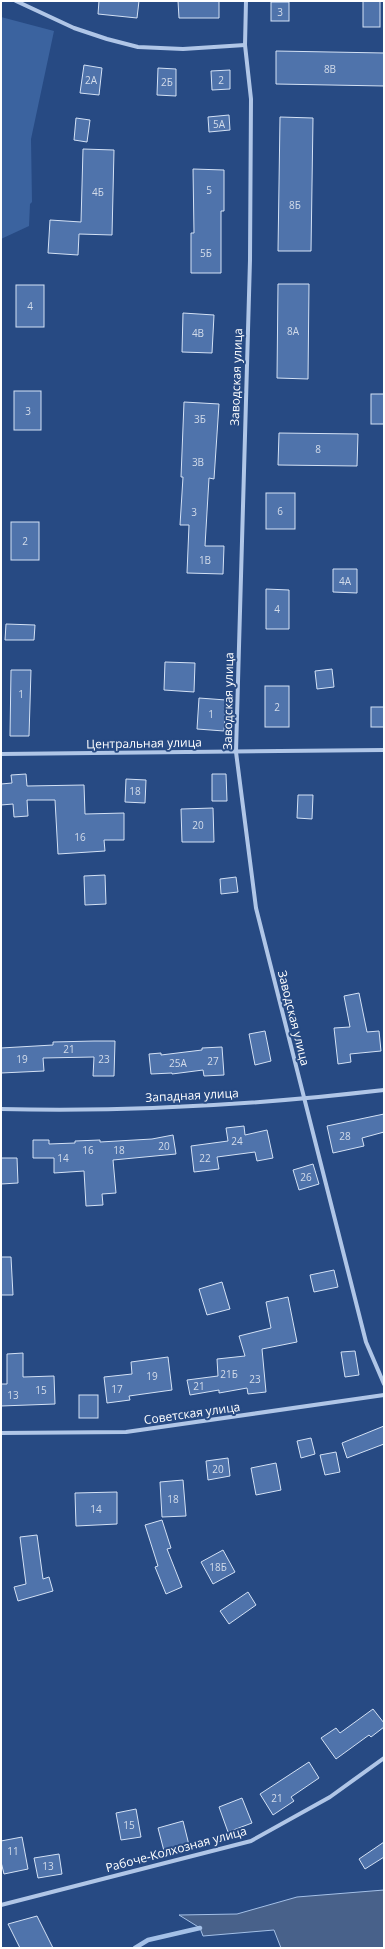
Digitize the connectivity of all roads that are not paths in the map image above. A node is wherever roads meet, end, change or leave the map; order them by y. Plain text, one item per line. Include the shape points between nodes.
1 (16, 1) edge
2 (246, 1) edge
3 (245, 45) junction
4 (384, 750) edge
5 (236, 752) junction
6 (1, 754) edge
7 (384, 1090) edge
8 (304, 1100) junction
9 (1, 1110) edge
10 (384, 1384) edge
11 (384, 1395) edge
12 (1, 1433) edge
13 (384, 1758) edge
14 (1, 1905) edge

1 - 3 street via 74,28 138,47 183,49
2 - 3 street, Заводская улица
3 - 5 street, Заводская улица via 251,99 250,260
4 - 5 street, Центральная улица
5 - 6 street, Центральная улица
5 - 8 street, Заводская улица via 256,908
7 - 8 street, Западная улица
8 - 9 street, Западная улица via 73,1111
8 - 10 street, Заводская улица via 366,1342
11 - 12 street, Советская улица via 126,1432
13 - 14 street, Рабоче-Колхозная улица via 330,1797 251,1841

